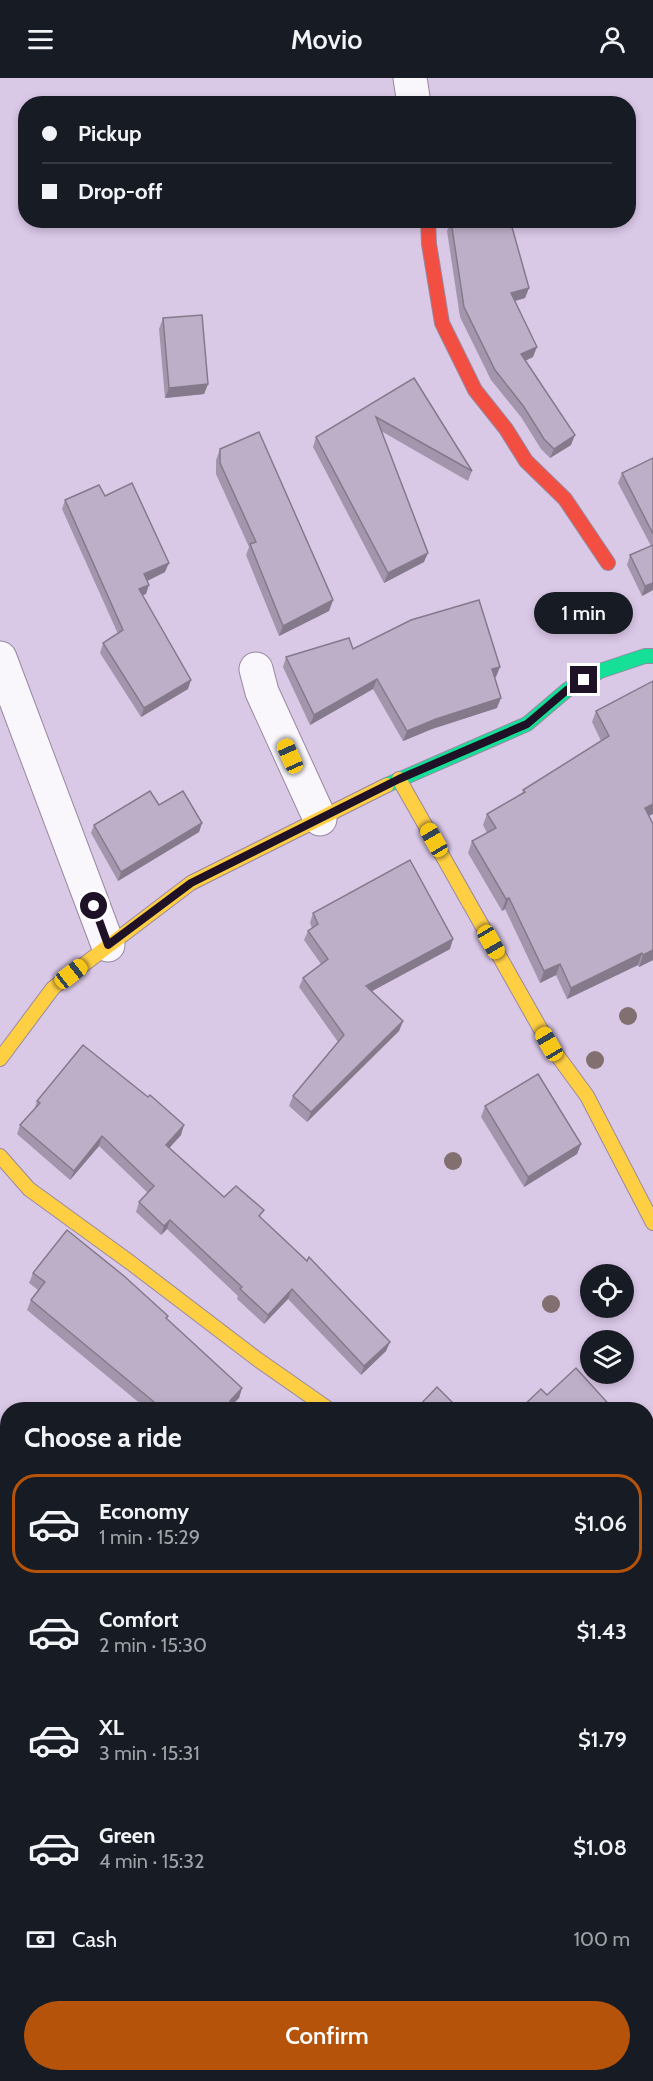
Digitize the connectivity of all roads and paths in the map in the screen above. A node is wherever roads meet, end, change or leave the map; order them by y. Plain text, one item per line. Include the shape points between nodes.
1 (410, 78) edge
2 (413, 96) edge
3 (428, 228) edge
4 (608, 562) dead end
5 (0, 658) edge
6 (650, 662) edge
7 (256, 669) dead end
8 (399, 779) junction
9 (320, 819) junction
10 (108, 945) junction
11 (0, 1059) edge
12 (0, 1156) edge
13 (653, 1222) edge
14 (319, 1402) edge

1 - 2 street
3 - 4 street via 442,323 475,390 526,461 565,500
5 - 10 street
6 - 8 street via 600,670 567,690 527,724
7 - 9 street via 262,692
8 - 9 street
8 - 13 street via 549,1044 587,1096
9 - 10 street via 191,883
10 - 11 street via 53,988
12 - 14 street via 29,1189

